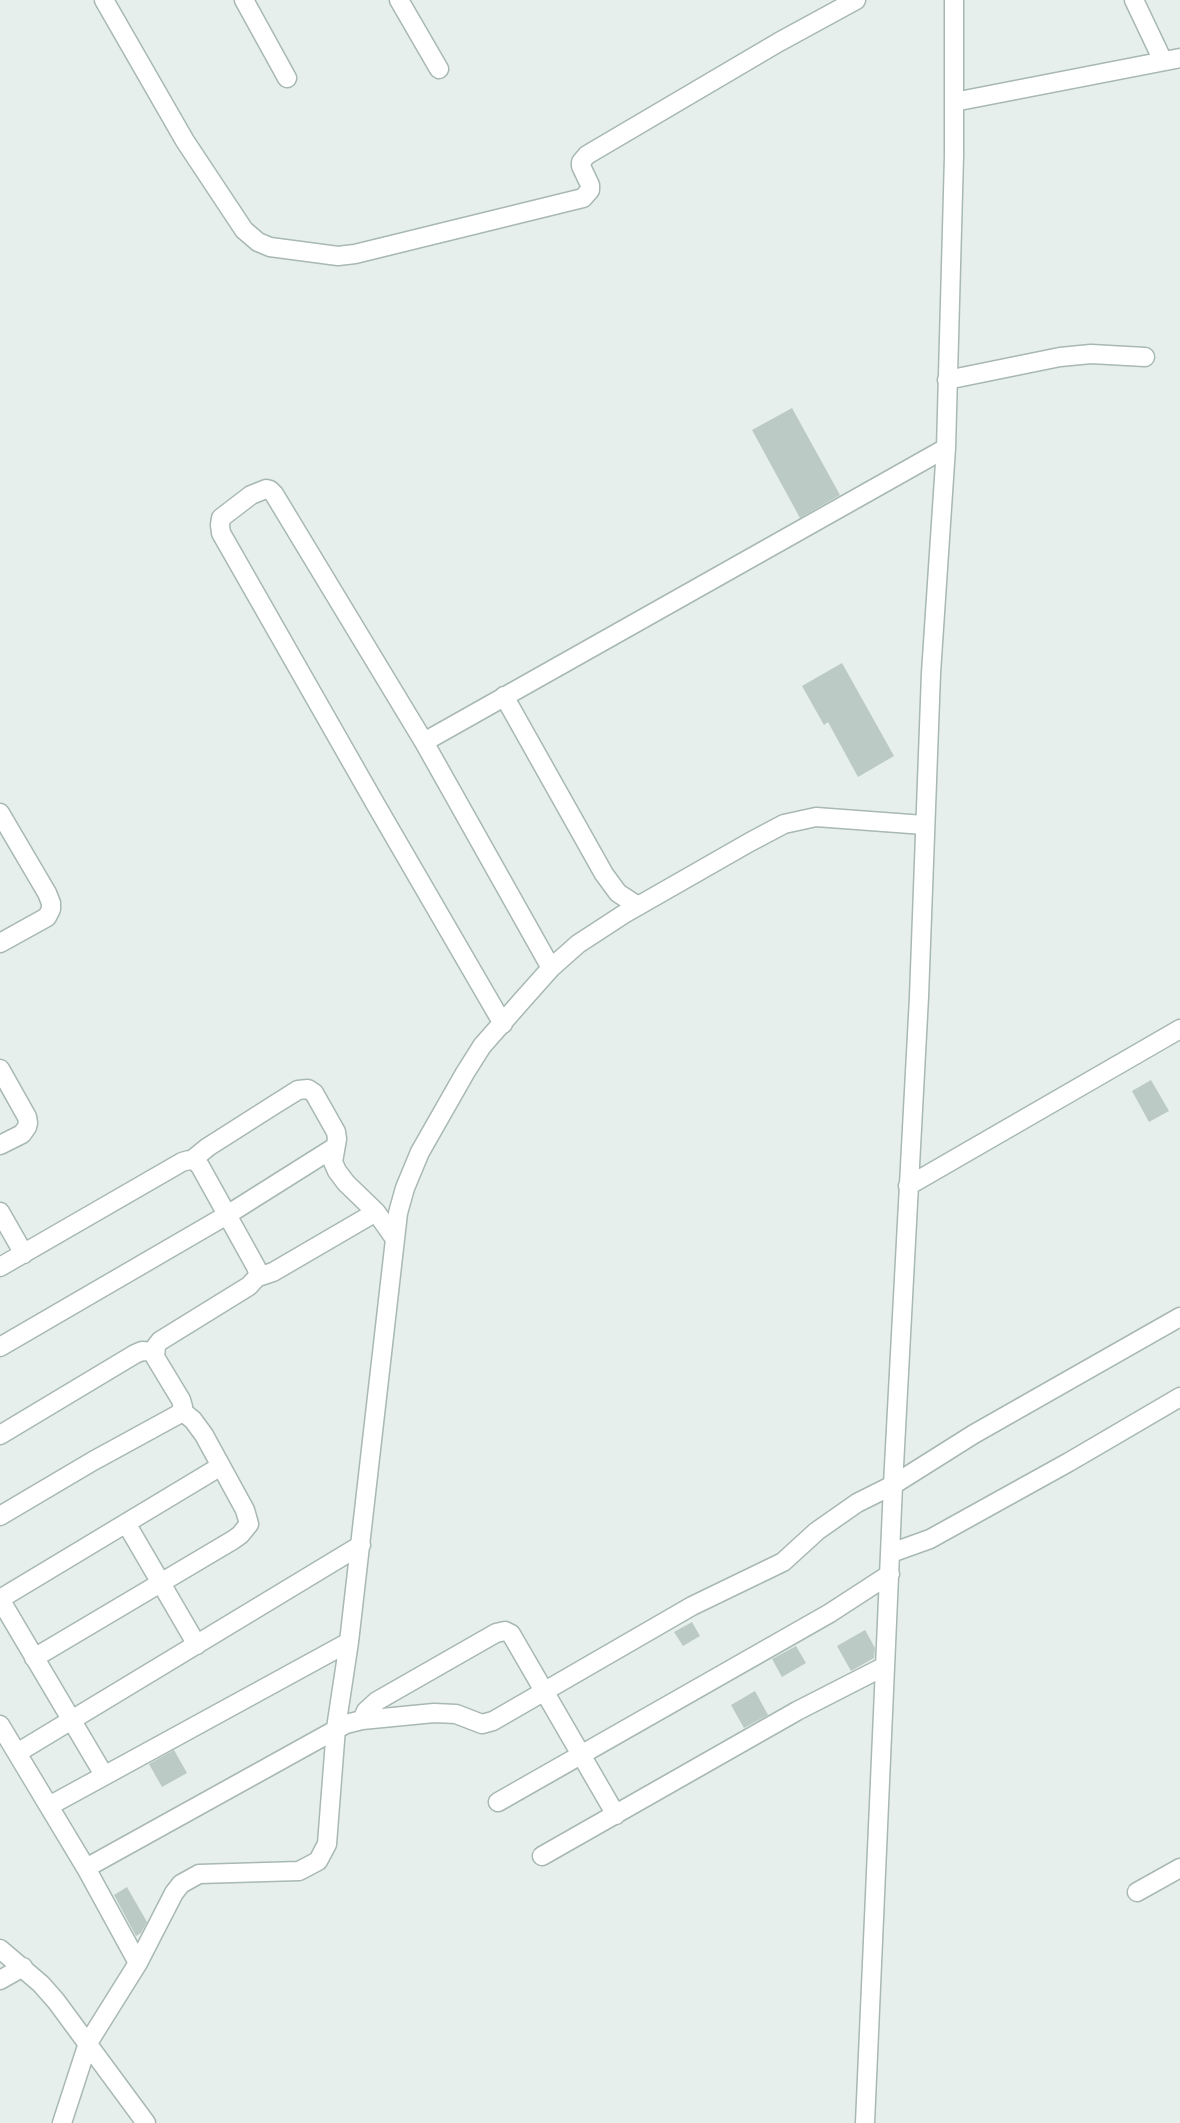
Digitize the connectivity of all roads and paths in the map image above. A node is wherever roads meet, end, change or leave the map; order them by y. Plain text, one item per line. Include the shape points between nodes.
1 (104, 0) edge
2 (243, 0) edge
3 (399, 0) edge
4 (856, 0) edge
5 (954, 0) edge
6 (1134, 0) edge
7 (1172, 60) edge
8 (439, 69) dead end
9 (287, 78) dead end
10 (954, 102) junction
11 (1145, 357) dead end
12 (947, 380) junction
13 (946, 448) junction
14 (504, 696) junction
15 (424, 742) junction
16 (0, 813) edge
17 (924, 825) junction
18 (638, 906) junction
19 (0, 943) edge
20 (551, 969) junction
21 (503, 1023) junction
22 (1180, 1029) edge
23 (0, 1069) edge
24 (0, 1145) edge
25 (336, 1147) junction
26 (192, 1160) junction
27 (908, 1186) junction
28 (0, 1212) edge
29 (376, 1212) junction
30 (227, 1215) junction
31 (395, 1239) junction
32 (24, 1254) junction
33 (0, 1267) edge
34 (258, 1277) junction
35 (1180, 1317) edge
36 (0, 1347) edge
37 (154, 1352) junction
38 (1180, 1397) edge
39 (182, 1411) junction
40 (0, 1435) edge
41 (221, 1466) junction
42 (893, 1485) junction
43 (0, 1516) edge
44 (126, 1523) junction
45 (361, 1545) junction
46 (891, 1553) junction
47 (890, 1574) junction
48 (161, 1583) junction
49 (0, 1599) edge
50 (349, 1642) junction
51 (197, 1644) junction
52 (34, 1658) junction
53 (885, 1666) junction
54 (543, 1692) junction
55 (362, 1720) junction
56 (71, 1721) junction
57 (0, 1725) edge
58 (336, 1728) junction
59 (17, 1753) junction
60 (581, 1755) junction
61 (104, 1775) junction
62 (498, 1802) dead end
63 (49, 1806) junction
64 (616, 1815) junction
65 (542, 1856) dead end
66 (86, 1868) junction
67 (1180, 1868) edge
68 (1137, 1892) dead end
69 (0, 1949) edge
70 (138, 1963) junction
71 (23, 1967) junction
72 (0, 1980) edge
73 (88, 2043) junction
74 (62, 2123) edge
75 (146, 2123) edge
76 (865, 2123) edge

1 - 4 street via 185,141 244,230 270,247 338,256 583,198 590,185 581,162 591,151
2 - 9 street
3 - 8 street
5 - 10 street
6 - 7 street
7 - 10 street
10 - 12 street
11 - 12 street via 1080,355
12 - 13 street
13 - 14 street
13 - 17 street
14 - 15 street
14 - 18 street via 611,885
15 - 20 street
15 - 21 street via 270,490 251,495 221,518 225,540
16 - 19 street via 47,892 51,909 46,917
17 - 18 street via 802,818 750,842
17 - 27 street
18 - 20 street via 579,944
20 - 21 street
21 - 31 street via 465,1072 420,1152 405,1188
22 - 27 street
23 - 24 street via 28,1123 22,1134
25 - 26 street via 333,1125 314,1094 304,1089
25 - 29 street via 333,1161 337,1171
25 - 30 street
26 - 30 street via 200,1166
26 - 32 street via 182,1162
27 - 42 street
28 - 32 street
29 - 31 street
29 - 34 street
30 - 34 street
30 - 36 street
31 - 45 street
32 - 33 street
34 - 37 street via 160,1341
35 - 42 street via 974,1434
37 - 39 street via 182,1400
37 - 40 street via 135,1354
38 - 46 street via 930,1539
39 - 41 street via 198,1427
39 - 43 street
41 - 44 street
41 - 48 street via 249,1524 233,1540
42 - 46 street
42 - 54 street via 840,1514 783,1562 692,1606
44 - 48 street
44 - 49 street
45 - 50 street
45 - 51 street
46 - 47 street
47 - 53 street
47 - 60 street via 830,1613
48 - 51 street
48 - 52 street
49 - 52 street
50 - 58 street
50 - 61 street
51 - 56 street
52 - 56 street
53 - 64 street via 796,1711
53 - 76 street
54 - 55 street via 488,1724 446,1713
54 - 55 street via 511,1634 501,1631 377,1701
54 - 60 street
55 - 58 street
56 - 59 street
56 - 61 street
57 - 59 street
58 - 66 street
58 - 70 street via 327,1844 318,1862 299,1871 213,1872 191,1877 174,1893
59 - 63 street
60 - 62 street
60 - 64 street
61 - 63 street
63 - 66 street
64 - 65 street
66 - 70 street
67 - 68 street
69 - 71 street
70 - 73 street
71 - 72 street
71 - 73 street
73 - 74 street
73 - 75 street

